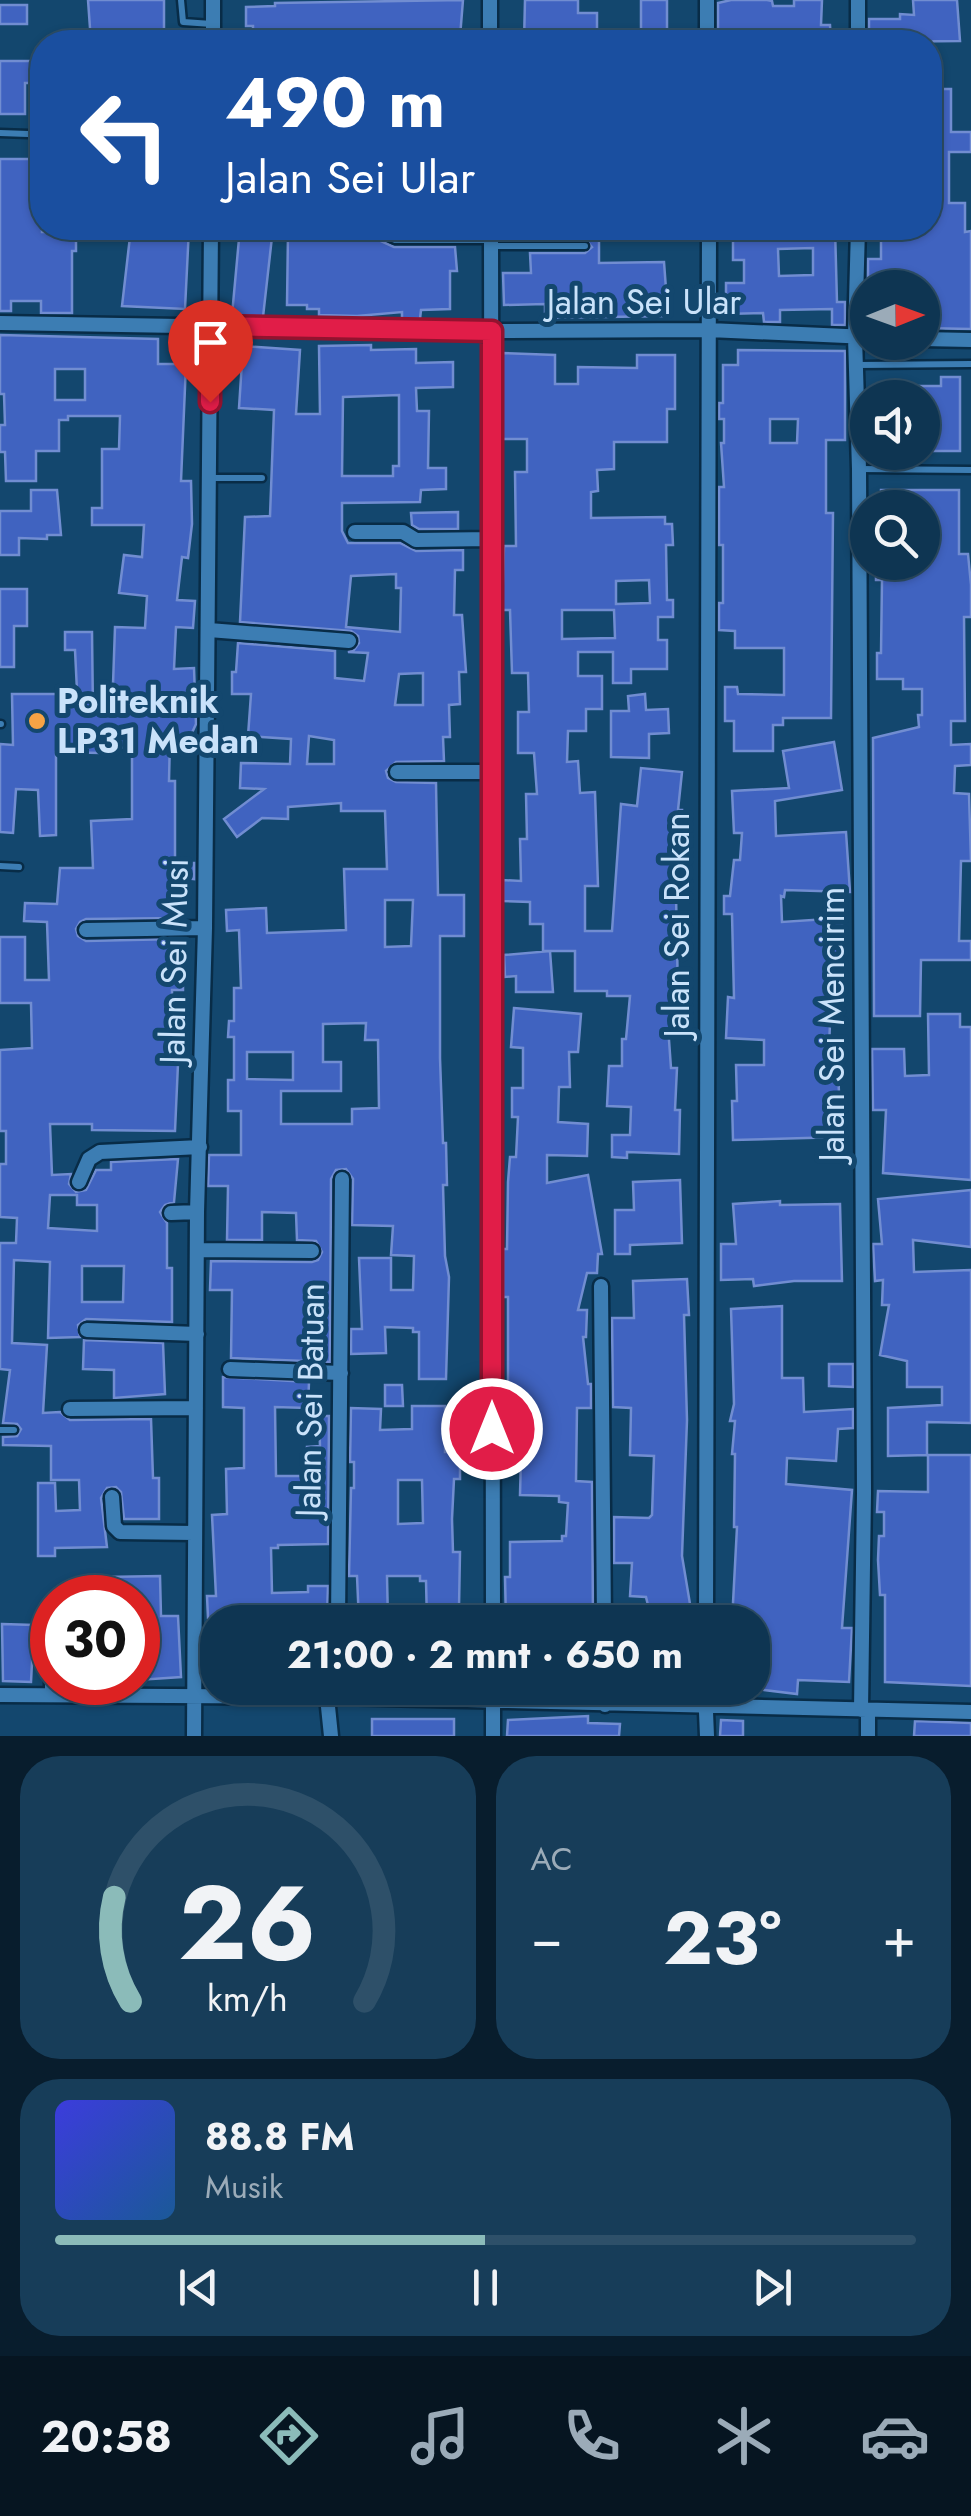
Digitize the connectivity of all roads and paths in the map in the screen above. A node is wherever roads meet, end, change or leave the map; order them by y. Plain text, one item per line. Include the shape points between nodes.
1 (181, 0) edge
2 (212, 0) edge
3 (490, 0) edge
4 (708, 0) edge
5 (858, 0) edge
6 (213, 24) junction
7 (213, 30) edge
8 (490, 30) edge
9 (707, 30) edge
10 (858, 30) edge
11 (0, 134) edge
12 (28, 134) dead end
13 (211, 240) edge
14 (492, 240) edge
15 (515, 240) edge
16 (709, 240) edge
17 (858, 240) edge
18 (585, 246) dead end
19 (859, 270) edge
20 (0, 323) edge
21 (210, 326) junction
22 (709, 330) junction
23 (492, 331) junction
24 (850, 336) edge
25 (940, 339) edge
26 (971, 340) edge
27 (858, 360) edge
28 (971, 364) edge
29 (857, 365) junction
30 (857, 380) edge
31 (940, 469) edge
32 (860, 470) edge
33 (971, 470) edge
34 (209, 478) junction
35 (262, 478) dead end
36 (354, 532) dead end
37 (491, 539) junction
38 (209, 630) junction
39 (348, 640) dead end
40 (397, 772) dead end
41 (492, 772) junction
42 (0, 866) edge
43 (19, 867) dead end
44 (205, 928) junction
45 (86, 930) dead end
46 (200, 1147) junction
47 (342, 1179) dead end
48 (79, 1182) dead end
49 (197, 1212) junction
50 (171, 1214) dead end
51 (198, 1250) junction
52 (312, 1251) dead end
53 (601, 1286) dead end
54 (87, 1330) dead end
55 (197, 1334) junction
56 (230, 1369) dead end
57 (340, 1372) junction
58 (196, 1408) junction
59 (70, 1410) dead end
60 (0, 1430) edge
61 (14, 1430) dead end
62 (112, 1498) dead end
63 (194, 1533) junction
64 (338, 1605) edge
65 (492, 1605) edge
66 (604, 1605) edge
67 (706, 1605) edge
68 (0, 1695) edge
69 (30, 1696) edge
70 (160, 1696) edge
71 (192, 1696) junction
72 (200, 1696) edge
73 (333, 1705) edge
74 (493, 1705) edge
75 (605, 1705) edge
76 (706, 1707) junction
77 (865, 1710) junction
78 (971, 1712) edge
79 (194, 1736) edge
80 (331, 1736) edge
81 (492, 1736) edge
82 (706, 1736) edge
83 (868, 1736) edge

1 - 6 lane via 183,22
2 - 6 street
3 - 8 street
4 - 9 street
5 - 10 street
6 - 7 street
11 - 12 lane
13 - 21 street, Jalan Sei Musi
14 - 23 street
15 - 18 lane
16 - 22 street, Jalan Sei Rokan
17 - 19 street, Jalan Sei Mencirim
20 - 21 street, Jalan Sei Ular
21 - 23 street, Jalan Sei Ular
21 - 34 street, Jalan Sei Musi
22 - 23 street, Jalan Sei Ular
22 - 24 street, Jalan Sei Ular
22 - 67 street, Jalan Sei Rokan
23 - 37 street
25 - 26 street
27 - 29 street, Jalan Sei Mencirim
28 - 29 lane
29 - 30 street, Jalan Sei Mencirim
31 - 33 lane
32 - 77 street, Jalan Sei Mencirim
34 - 35 lane
34 - 38 street, Jalan Sei Musi
36 - 37 street
37 - 41 street
38 - 39 street
38 - 44 street, Jalan Sei Musi
40 - 41 street
41 - 65 street
42 - 43 lane
44 - 45 street
44 - 46 street, Jalan Sei Musi
46 - 48 street via 100,1152
46 - 49 street, Jalan Sei Musi
47 - 57 street, Jalan Sei Batuan
49 - 50 street
49 - 51 street, Jalan Sei Musi
51 - 52 street
51 - 55 street, Jalan Sei Musi
53 - 66 street
54 - 55 street
55 - 58 street, Jalan Sei Musi
56 - 57 street
57 - 64 street, Jalan Sei Batuan
58 - 59 street
58 - 63 street, Jalan Sei Musi
60 - 61 lane
62 - 63 street via 120,1532
63 - 71 street, Jalan Sei Musi
68 - 69 street
70 - 71 street
71 - 72 street
71 - 79 street, Jalan Sei Musi
73 - 80 street
74 - 81 street
75 - 76 street
76 - 77 street
76 - 82 street
77 - 78 street
77 - 83 street, Jalan Sei Mencirim

